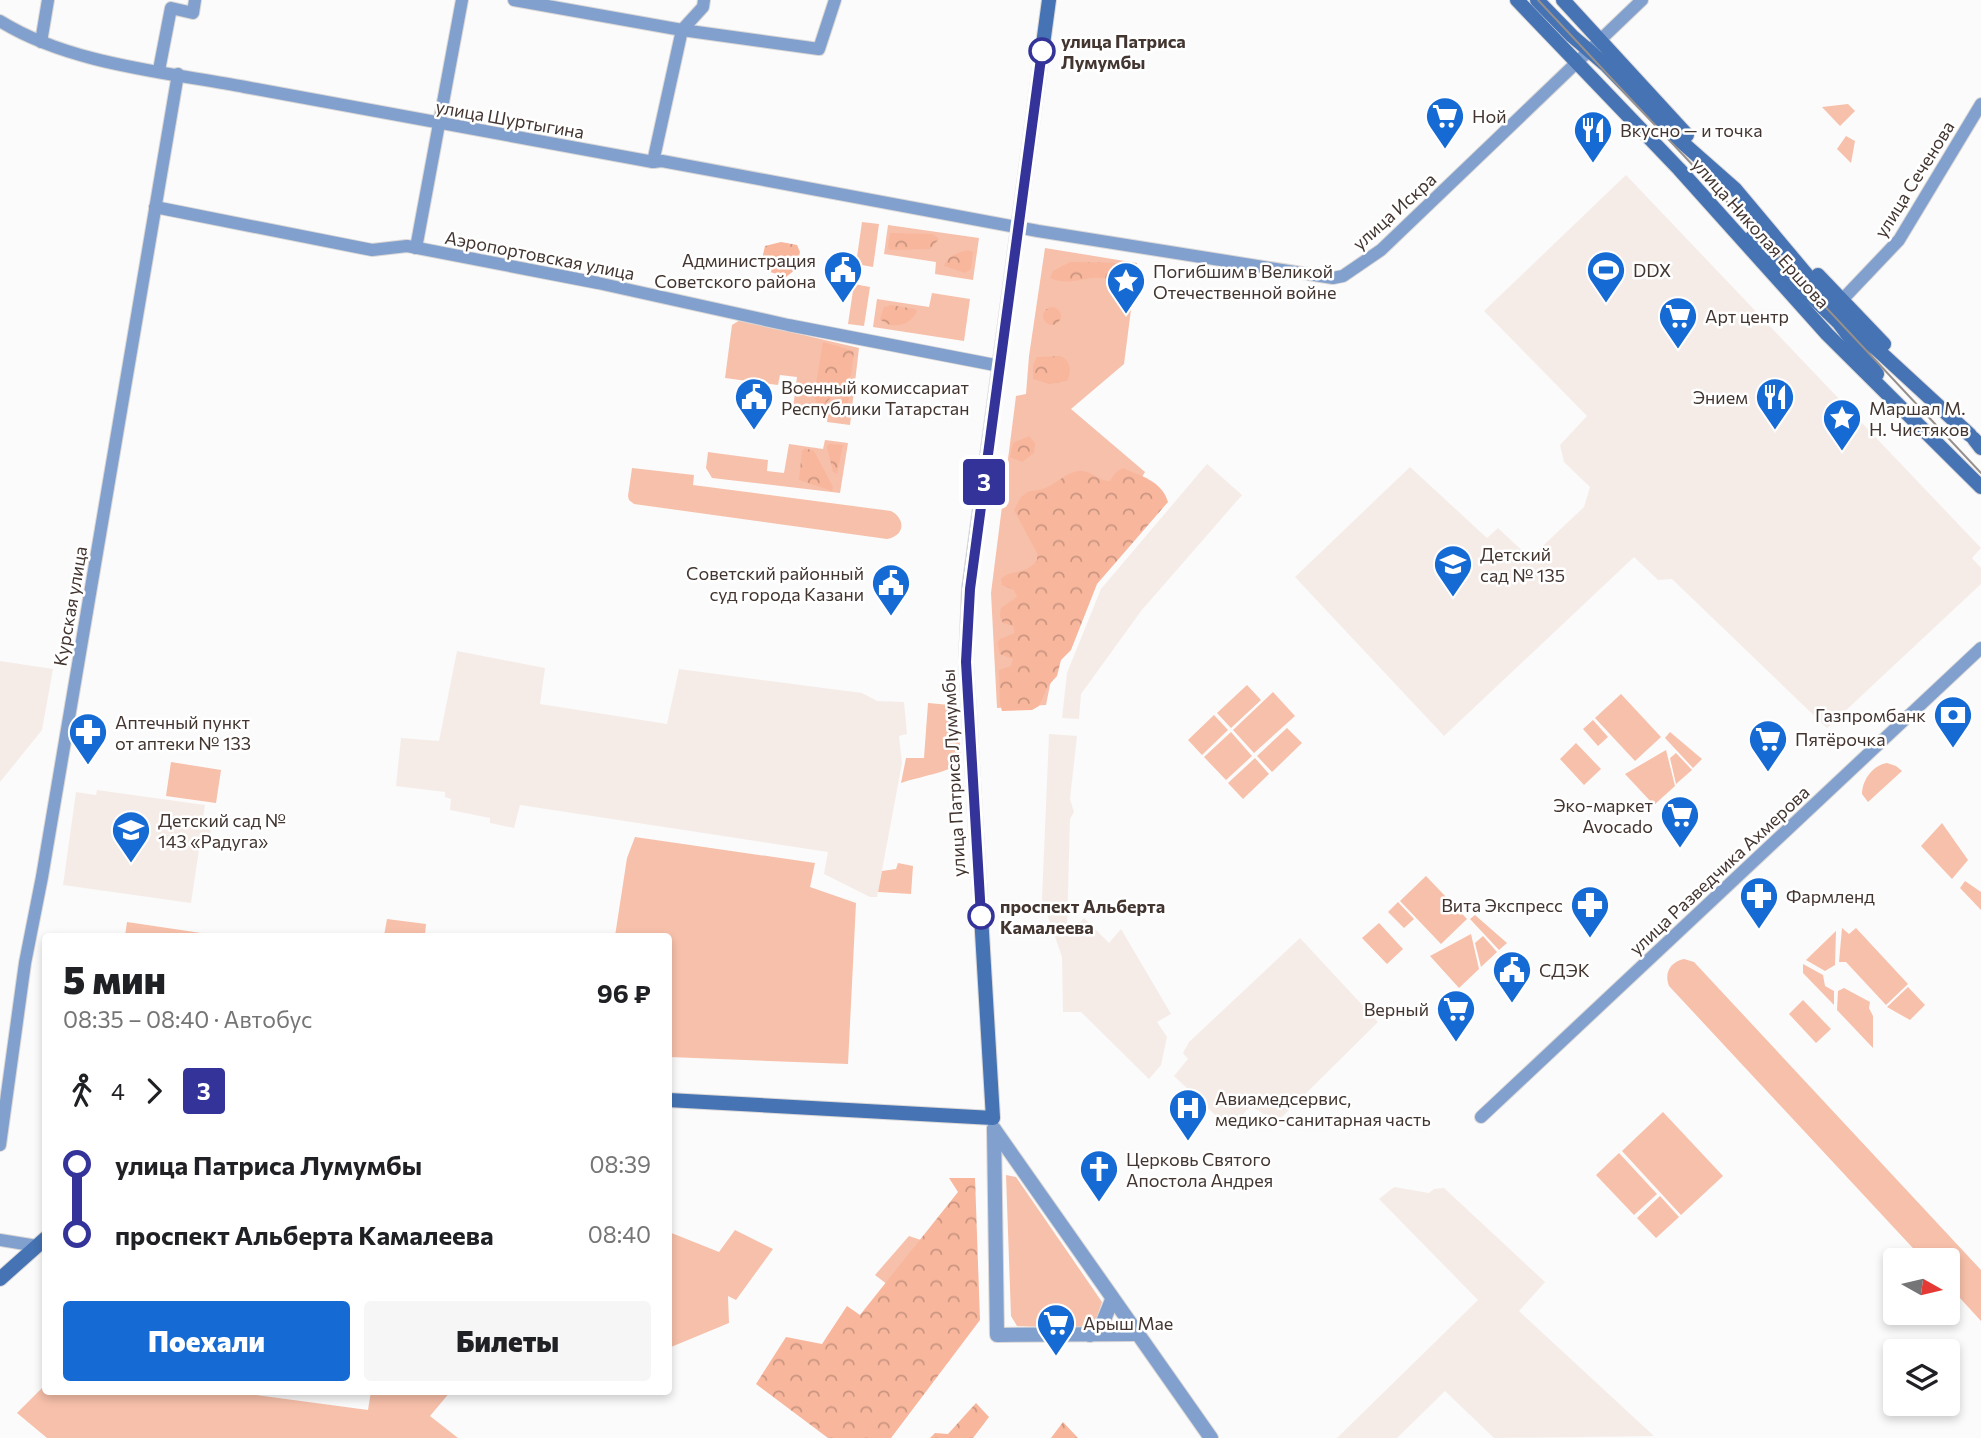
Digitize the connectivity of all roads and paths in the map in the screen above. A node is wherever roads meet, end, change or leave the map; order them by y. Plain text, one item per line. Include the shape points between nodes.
1 (48, 0) edge
2 (195, 0) edge
3 (462, 0) edge
4 (514, 0) edge
5 (704, 0) edge
6 (835, 0) edge
7 (1049, 0) edge
8 (1517, 0) edge
9 (1537, 0) edge
10 (1554, 0) edge
11 (1563, 0) edge
12 (1642, 0) edge
13 (0, 21) edge
14 (682, 30) junction
15 (1600, 40) junction
16 (41, 42) junction
17 (1589, 51) junction
18 (1578, 62) junction
19 (159, 71) junction
20 (177, 74) junction
21 (1981, 104) edge
22 (439, 124) junction
23 (653, 162) junction
24 (1679, 169) junction
25 (1735, 189) junction
26 (155, 207) junction
27 (1020, 228) junction
28 (416, 248) junction
29 (1842, 300) junction
30 (1000, 366) junction
31 (1976, 442) edge
32 (1981, 487) edge
33 (1981, 648) edge
34 (672, 1100) edge
35 (1481, 1117) dead end
36 (994, 1124) junction
37 (0, 1145) edge
38 (0, 1240) edge
39 (41, 1242) edge
40 (0, 1279) edge
41 (1112, 1300) junction
42 (1136, 1334) junction
43 (1090, 1335) junction
44 (1211, 1438) edge

1 - 16 street
2 - 19 street via 193,13 171,8
3 - 22 street
4 - 14 street
5 - 14 street
6 - 14 street via 819,49
7 - 27 main road, улица Патриса Лумумбы
8 - 18 main road, улица Николая Ершова
9 - 17 main road
10 - 17 main road
11 - 15 main road, улица Николая Ершова
12 - 15 street, улица Искра
13 - 16 street, улица Шуртыгина
14 - 23 street
15 - 17 street, улица Искра
15 - 25 main road, улица Николая Ершова
16 - 19 street, улица Шуртыгина via 80,56
17 - 18 street, улица Искра
17 - 24 main road
17 - 25 main road
18 - 24 main road, улица Николая Ершова
18 - 27 street, улица Искра via 1381,250 1343,276
19 - 20 street, улица Шуртыгина
20 - 22 street, улица Шуртыгина
20 - 26 street, Курская улица
21 - 29 street, улица Сеченова via 1899,240
22 - 23 street, улица Шуртыгина
22 - 28 street
23 - 27 street, улица Шуртыгина
24 - 32 main road via 1839,323 1908,414
25 - 29 main road, улица Николая Ершова
25 - 31 main road via 1843,318
26 - 28 street, Аэропортовская улица via 372,250
26 - 37 street, Курская улица via 25,963
27 - 30 main road, улица Патриса Лумумбы
28 - 30 street, Аэропортовская улица
29 - 31 main road, улица Николая Ершова
30 - 36 main road, улица Патриса Лумумбы via 970,589 966,662
33 - 35 street, улица Разведчика Ахмерова
34 - 36 main road
36 - 41 street
36 - 43 street, улица Патриса Лумумбы via 997,1335
38 - 39 street
39 - 40 main road
41 - 42 street
41 - 43 street via 1103,1322
42 - 43 street, улица Патриса Лумумбы
42 - 44 street

